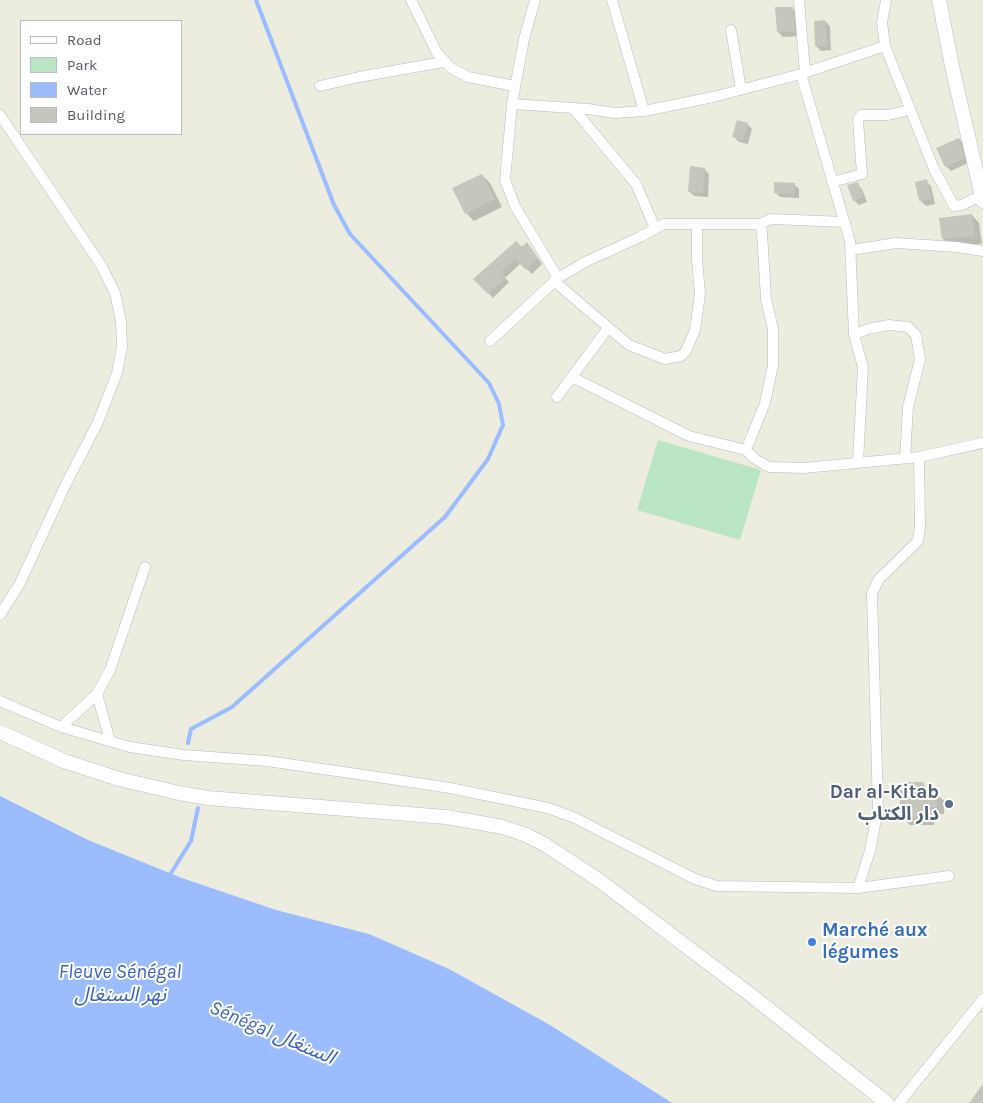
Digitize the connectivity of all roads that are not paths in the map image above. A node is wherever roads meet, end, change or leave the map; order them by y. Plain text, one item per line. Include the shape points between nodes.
1 (411, 0) edge
2 (535, 0) edge
3 (612, 0) edge
4 (799, 0) edge
5 (886, 0) edge
6 (939, 0) edge
7 (730, 30) dead end
8 (885, 46) junction
9 (443, 62) junction
10 (803, 73) junction
11 (320, 86) dead end
12 (515, 86) junction
13 (742, 89) junction
14 (512, 104) junction
15 (573, 108) junction
16 (909, 110) junction
17 (644, 111) junction
18 (0, 115) edge
19 (832, 182) junction
20 (982, 190) edge
21 (846, 222) junction
22 (697, 224) junction
23 (760, 224) junction
24 (655, 228) junction
25 (852, 250) junction
26 (983, 252) edge
27 (556, 280) junction
28 (608, 328) junction
29 (854, 335) junction
30 (490, 341) dead end
31 (572, 377) junction
32 (557, 397) dead end
33 (983, 443) edge
34 (746, 450) junction
35 (919, 456) junction
36 (905, 458) junction
37 (858, 462) junction
38 (145, 567) dead end
39 (0, 615) edge
40 (96, 694) junction
41 (0, 700) edge
42 (61, 727) junction
43 (0, 732) edge
44 (110, 741) junction
45 (948, 876) dead end
46 (858, 888) junction
47 (983, 999) edge
48 (887, 1103) edge
49 (899, 1103) edge

1 - 9 street
2 - 12 street
3 - 17 street
4 - 10 street
5 - 8 street via 882,22
6 - 20 street
7 - 13 street
8 - 10 street
8 - 16 street
9 - 11 street
9 - 12 street via 468,77
10 - 13 street
10 - 19 street
12 - 14 street
13 - 17 street
14 - 15 street
14 - 27 street via 506,180 508,193
15 - 17 street via 615,113
15 - 24 street via 636,184
16 - 19 street via 888,115 861,115 858,120 862,174
16 - 20 street via 954,206 962,205
18 - 39 street via 116,293 122,347 117,373 98,422 20,583
19 - 21 street
21 - 23 street via 771,219
21 - 25 street
22 - 23 street
22 - 24 street via 664,224
22 - 28 street via 700,294 695,330 686,351 681,356 665,358 629,345
23 - 34 street via 774,352 765,404
24 - 27 street
25 - 26 street via 896,243
25 - 29 street
27 - 28 street
27 - 30 street
28 - 31 street
29 - 36 street via 868,328 889,325 908,327 916,335 920,359 908,407
29 - 37 street via 864,367
31 - 32 street
31 - 34 street via 689,436
33 - 35 street
34 - 37 street via 769,467 778,468
35 - 36 street
35 - 46 street via 918,540 879,579 872,593 878,808 870,851
36 - 37 street
38 - 40 street via 110,670
40 - 42 street
40 - 44 street
41 - 42 street
42 - 44 street
43 - 48 street via 64,761 119,779 179,793 446,817 503,827 526,835 600,881
44 - 46 street via 184,755 268,761 415,783 548,808 575,818 695,879 717,886
45 - 46 street
47 - 49 street

